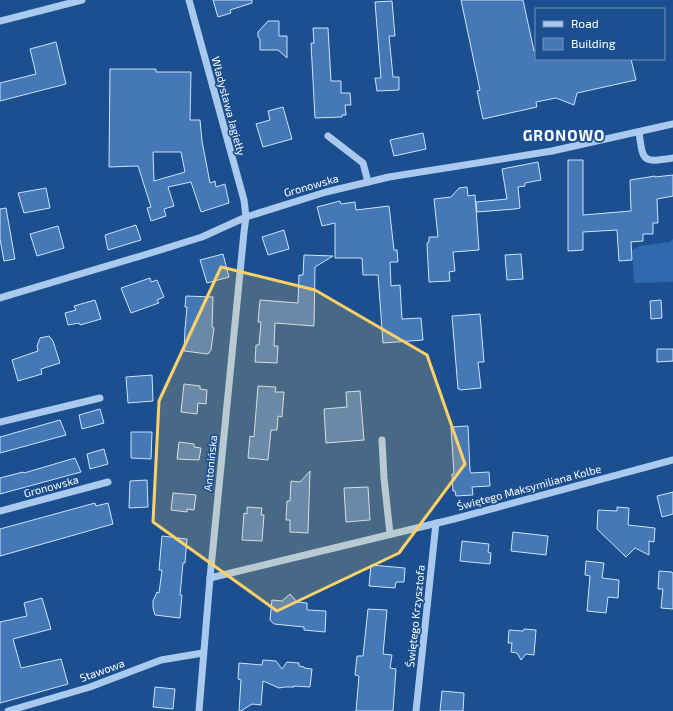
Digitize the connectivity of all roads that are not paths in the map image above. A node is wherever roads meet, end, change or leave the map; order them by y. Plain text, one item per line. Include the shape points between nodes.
1 (82, 0) edge
2 (189, 0) edge
3 (0, 21) edge
4 (673, 124) edge
5 (639, 132) junction
6 (328, 136) dead end
7 (673, 158) edge
8 (368, 182) junction
9 (246, 217) junction
10 (0, 298) edge
11 (100, 398) dead end
12 (0, 422) edge
13 (382, 440) dead end
14 (673, 460) edge
15 (108, 482) dead end
16 (0, 511) edge
17 (436, 523) junction
18 (390, 534) junction
19 (210, 578) junction
20 (203, 653) junction
21 (8, 711) edge
22 (199, 711) edge
23 (416, 711) edge

1 - 3 street
2 - 9 street, Władysława Jagiełły via 244,200
4 - 5 street, Gronowska
5 - 7 street via 644,157 652,161
5 - 8 street, Gronowska via 552,151 389,176
6 - 8 street via 364,163
8 - 9 street, Gronowska
9 - 10 street, Gronowska via 202,237
9 - 19 street, Antonińska
11 - 12 street
13 - 18 street
14 - 17 street, Świętego Maksymiliana Kolbe
15 - 16 street, Gronowska
17 - 18 street, Świętego Maksymiliana Kolbe
17 - 23 street, Świętego Krzysztofa
18 - 19 street, Świętego Maksymiliana Kolbe
19 - 20 street, Antonińska
20 - 21 street, Stawowa via 161,660 90,687
20 - 22 street, Antonińska

